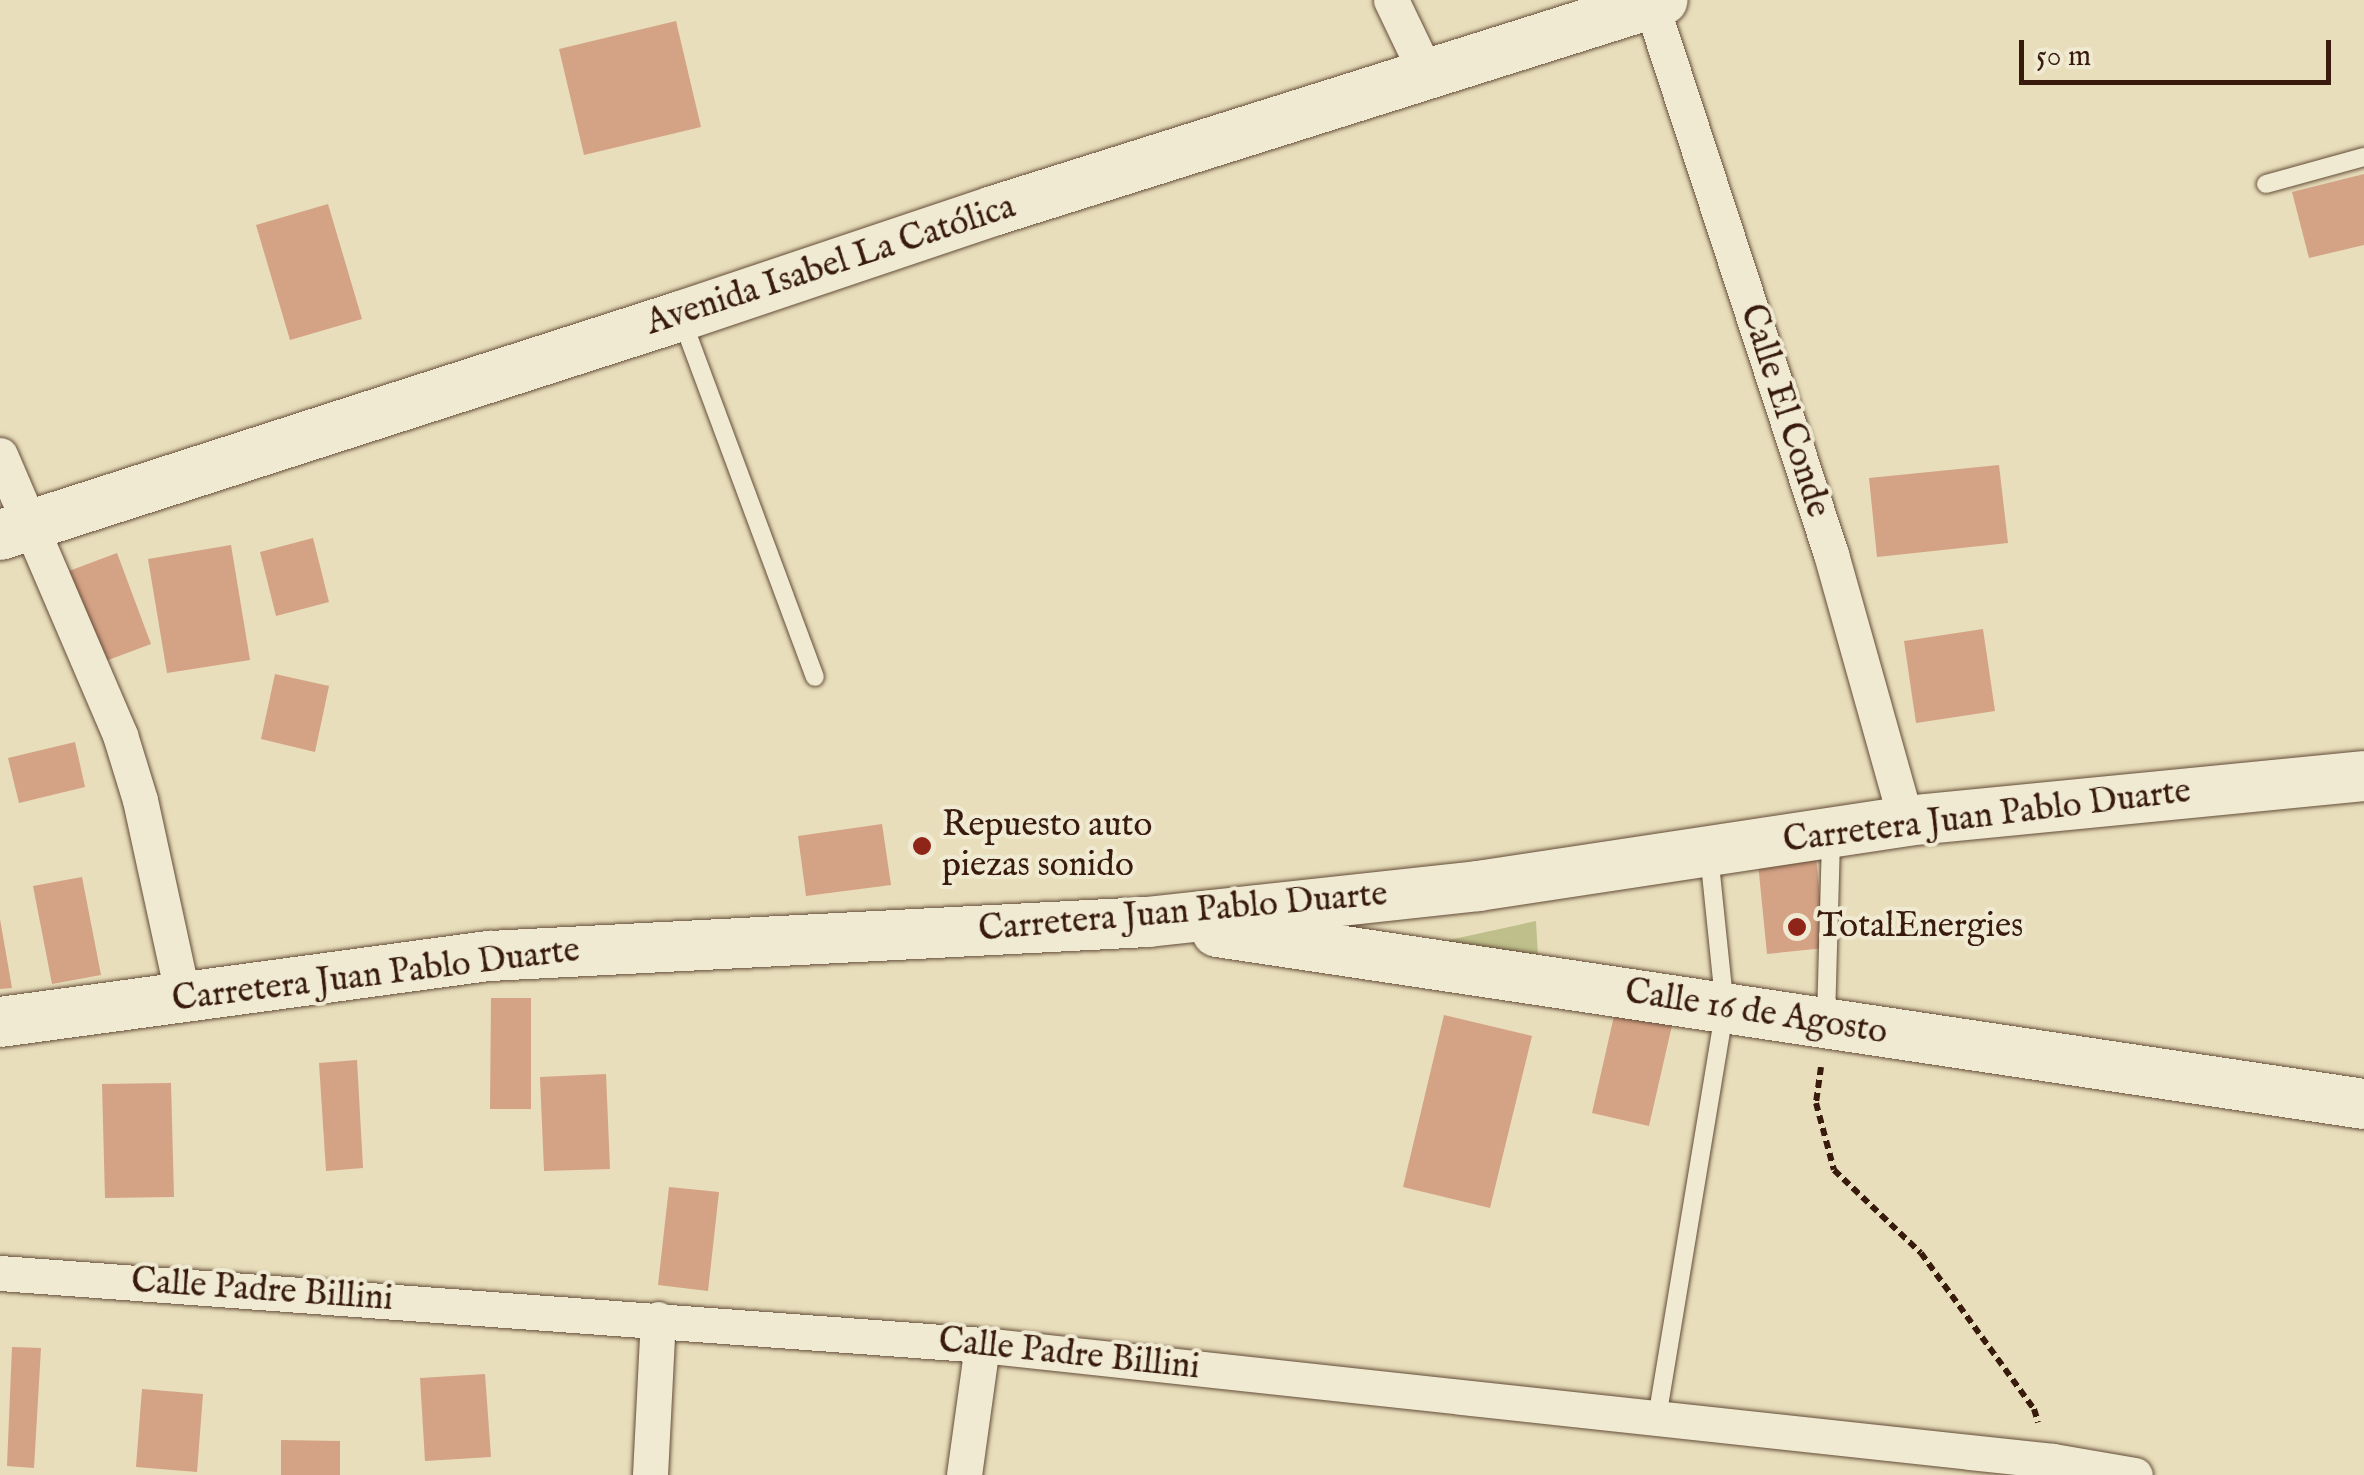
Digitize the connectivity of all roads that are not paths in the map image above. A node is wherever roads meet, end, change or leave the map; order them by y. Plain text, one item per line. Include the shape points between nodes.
1 (1391, 0) edge
2 (1657, 2) edge
3 (1426, 73) junction
4 (2364, 157) edge
5 (2266, 184) dead end
6 (681, 316) junction
7 (0, 454) edge
8 (15, 530) edge
9 (815, 677) dead end
10 (2364, 776) edge
11 (1906, 822) junction
12 (1830, 833) junction
13 (1709, 851) junction
14 (1148, 922) junction
15 (184, 998) junction
16 (1725, 1009) junction
17 (0, 1022) edge
18 (1826, 1024) junction
19 (2364, 1104) edge
20 (0, 1273) edge
21 (658, 1319) junction
22 (982, 1344) junction
23 (1657, 1418) junction
24 (2052, 1468) edge
25 (967, 1472) edge
26 (650, 1475) edge
27 (2135, 1475) edge

1 - 3 street
2 - 3 main road, Avenida Isabel La Católica
2 - 11 street, Calle El Conde via 1832,554
3 - 6 main road, Avenida Isabel La Católica
4 - 5 lane
6 - 8 main road, Avenida Isabel La Católica
6 - 9 lane
7 - 8 street
8 - 15 street via 120,735
10 - 11 main road, Carretera Juan Pablo Duarte
11 - 12 main road, Carretera Juan Pablo Duarte
12 - 13 main road, Carretera Juan Pablo Duarte
12 - 18 lane
13 - 14 main road, Carretera Juan Pablo Duarte via 1478,886
13 - 16 lane
14 - 15 main road, Carretera Juan Pablo Duarte via 490,956
14 - 16 main road, Calle 16 de Agosto
15 - 17 main road, Carretera Juan Pablo Duarte
16 - 18 main road, Calle 16 de Agosto
16 - 23 lane
18 - 19 main road, Calle 16 de Agosto
20 - 21 street, Calle Padre Billini
21 - 22 street, Calle Padre Billini
21 - 26 street
22 - 23 street, Calle Padre Billini
22 - 25 street
23 - 24 street, Calle Padre Billini
24 - 27 street, Calle Padre Billini

